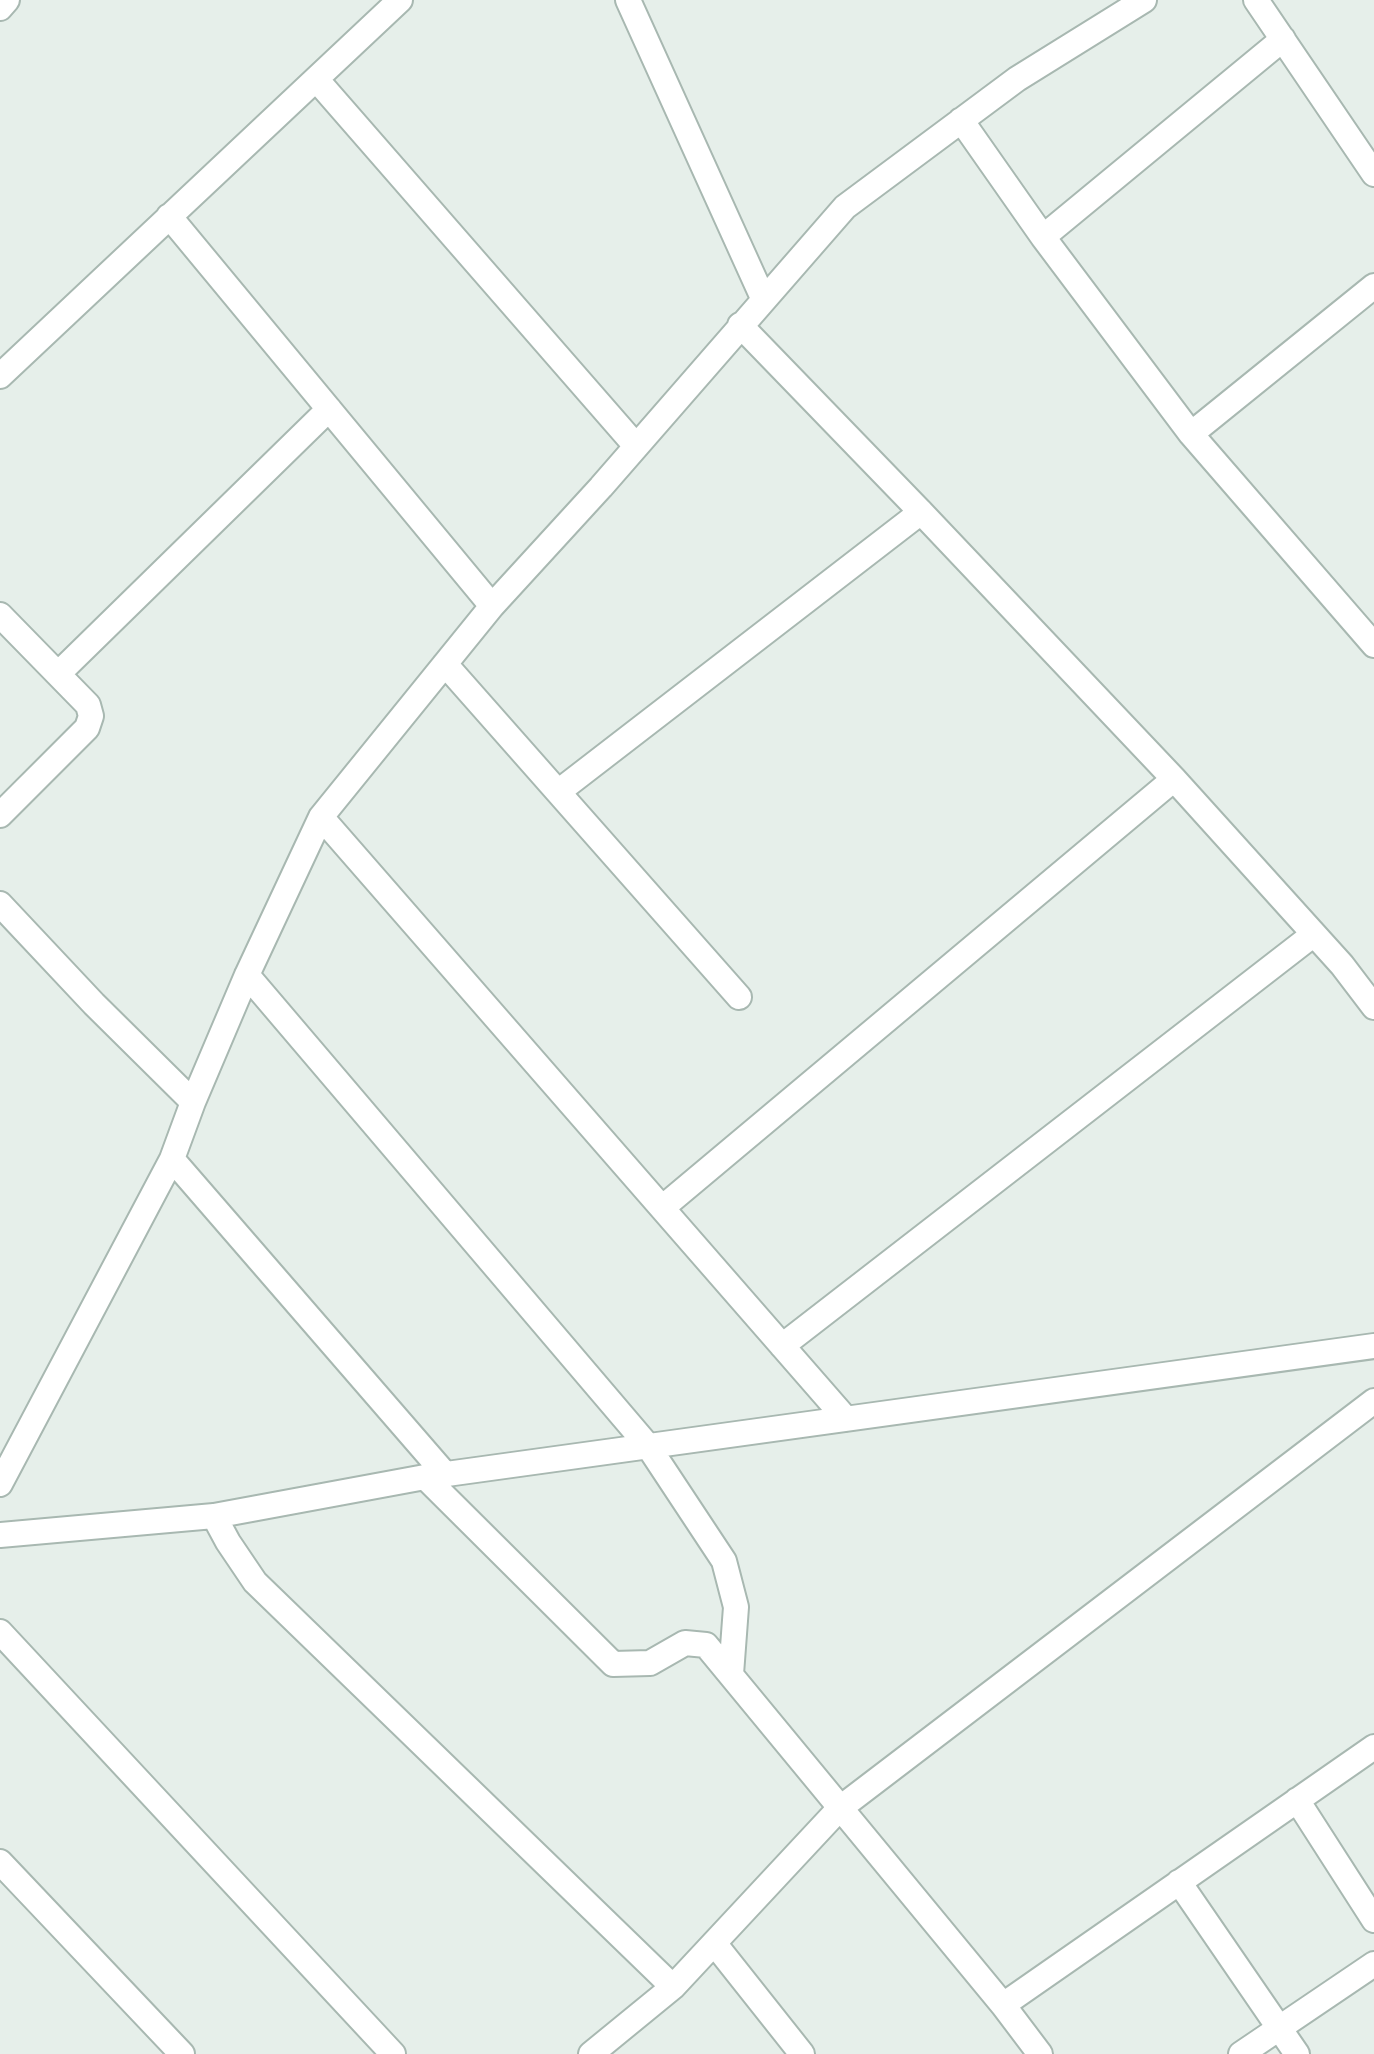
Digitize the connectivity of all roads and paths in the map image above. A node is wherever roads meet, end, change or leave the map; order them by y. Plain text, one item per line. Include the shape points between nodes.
1 (7, 0) edge
2 (400, 0) edge
3 (628, 0) edge
4 (1143, 0) edge
5 (1256, 0) edge
6 (0, 8) edge
7 (1283, 39) junction
8 (316, 79) junction
9 (961, 120) junction
10 (1374, 174) edge
11 (169, 216) junction
12 (1043, 237) junction
13 (1374, 286) edge
14 (763, 298) junction
15 (740, 325) junction
16 (0, 376) edge
17 (329, 409) junction
18 (1191, 434) junction
19 (636, 446) junction
20 (921, 512) junction
21 (492, 606) junction
22 (0, 615) edge
23 (1374, 645) edge
24 (445, 664) junction
25 (58, 674) junction
26 (1174, 779) junction
27 (558, 792) junction
28 (0, 815) edge
29 (321, 817) junction
30 (0, 904) edge
31 (1314, 934) junction
32 (247, 975) junction
33 (739, 997) dead end
34 (1374, 1007) edge
35 (193, 1102) junction
36 (172, 1159) junction
37 (662, 1208) junction
38 (782, 1346) junction
39 (1374, 1346) edge
40 (1374, 1401) edge
41 (846, 1419) junction
42 (648, 1446) junction
43 (435, 1476) junction
44 (0, 1484) edge
45 (214, 1516) junction
46 (0, 1535) edge
47 (0, 1632) edge
48 (731, 1674) junction
49 (1374, 1747) edge
50 (1297, 1800) junction
51 (839, 1809) junction
52 (0, 1862) edge
53 (1179, 1882) junction
54 (1374, 1920) edge
55 (714, 1943) junction
56 (1374, 1964) edge
57 (673, 1987) junction
58 (1003, 2005) junction
59 (1279, 2028) junction
60 (182, 2054) edge
61 (393, 2054) edge
62 (591, 2054) edge
63 (802, 2054) edge
64 (1040, 2054) edge
65 (1241, 2054) edge
66 (1297, 2054) edge

1 - 6 street
2 - 8 street
3 - 14 street
4 - 9 street
5 - 7 street
7 - 10 street
7 - 12 street
8 - 11 street
8 - 19 street
9 - 12 street
9 - 14 street via 845,207
11 - 16 street
11 - 17 street
12 - 18 street
13 - 18 street
14 - 15 street
15 - 19 street
15 - 20 street
17 - 21 street
17 - 25 street
18 - 23 street
19 - 21 street
20 - 26 street
20 - 27 street
21 - 24 street
22 - 25 street
24 - 27 street
24 - 29 street
25 - 28 street via 88,705 87,728
26 - 31 street
26 - 37 street
27 - 33 street
29 - 32 street
29 - 37 street
30 - 35 street
31 - 34 street
31 - 38 street
32 - 35 street
32 - 42 street
35 - 36 street
36 - 43 street
36 - 44 street
37 - 38 street
38 - 41 street
39 - 41 street
40 - 51 street
41 - 42 street
42 - 43 street
42 - 48 street via 724,1561 736,1607
43 - 45 street
43 - 48 street via 613,1664 650,1663 685,1643 706,1645
45 - 46 street
45 - 57 street via 255,1582
47 - 61 street
48 - 51 street
49 - 50 street
50 - 53 street
50 - 54 street
51 - 55 street
51 - 58 street
52 - 60 street
53 - 58 street
53 - 59 street
55 - 57 street
55 - 63 street
56 - 59 street
57 - 62 street
58 - 64 street
59 - 65 street
59 - 66 street

